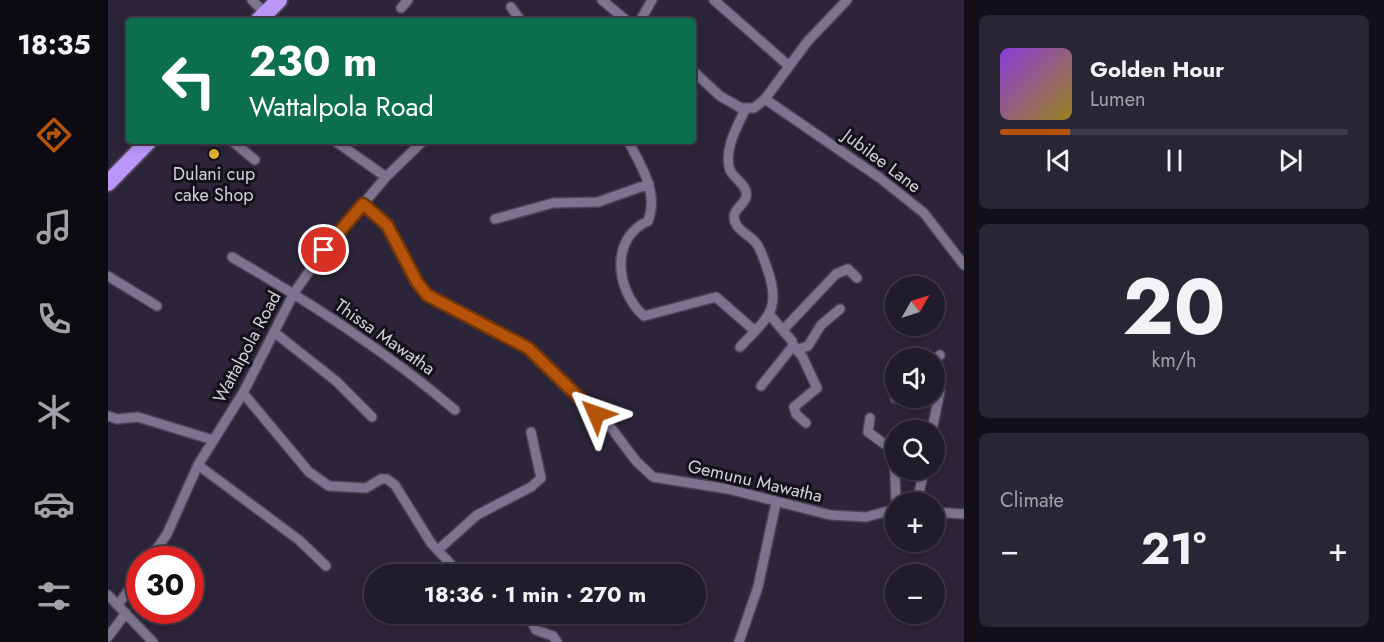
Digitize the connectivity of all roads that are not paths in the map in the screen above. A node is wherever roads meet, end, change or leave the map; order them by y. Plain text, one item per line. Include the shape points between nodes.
1 (252, 0) edge
2 (279, 0) edge
3 (408, 0) edge
4 (602, 0) edge
5 (652, 0) edge
6 (714, 0) edge
7 (847, 0) edge
8 (512, 7) dead end
9 (401, 8) dead end
10 (261, 17) edge
11 (519, 18) edge
12 (623, 18) edge
13 (642, 18) edge
14 (789, 66) junction
15 (696, 74) edge
16 (765, 99) junction
17 (746, 108) junction
18 (146, 144) edge
19 (236, 144) edge
20 (339, 144) edge
21 (420, 144) edge
22 (629, 144) edge
23 (255, 160) dead end
24 (386, 177) junction
25 (108, 183) edge
26 (649, 184) junction
27 (363, 204) junction
28 (495, 219) dead end
29 (232, 257) dead end
30 (964, 265) edge
31 (108, 276) edge
32 (857, 278) dead end
33 (294, 293) junction
34 (157, 306) dead end
35 (840, 309) dead end
36 (769, 314) junction
37 (783, 330) junction
38 (755, 331) junction
39 (274, 332) junction
40 (793, 346) junction
41 (740, 347) dead end
42 (761, 386) dead end
43 (243, 393) junction
44 (455, 410) dead end
45 (108, 416) edge
46 (372, 417) dead end
47 (870, 418) dead end
48 (806, 423) dead end
49 (531, 432) dead end
50 (213, 440) junction
51 (198, 465) junction
52 (896, 492) edge
53 (776, 503) junction
54 (885, 512) edge
55 (945, 513) edge
56 (964, 514) edge
57 (159, 546) edge
58 (438, 550) junction
59 (451, 564) edge
60 (326, 566) dead end
61 (126, 593) edge
62 (108, 595) edge
63 (118, 604) junction
64 (126, 613) joint
65 (136, 624) edge
66 (533, 624) edge
67 (108, 637) edge
68 (153, 642) edge
69 (557, 642) edge
70 (739, 642) edge

1 - 10 street
2 - 10 highway
3 - 9 street
4 - 12 street
5 - 13 street
6 - 14 street
7 - 14 street
8 - 11 street
14 - 16 street
15 - 17 street via 720,96
16 - 17 street via 754,108
16 - 30 street, Jubilee Lane via 924,213
17 - 36 street via 729,153 730,170 746,191 734,219 736,226 757,243 766,267 774,294
18 - 25 highway
19 - 23 street
20 - 24 street
21 - 24 street, Wattalpola Road
22 - 26 street
24 - 27 street, Wattalpola Road
26 - 28 street via 598,202 553,203
26 - 38 street via 652,211 648,221 636,226 621,248 625,285 639,312 644,316 716,297
27 - 33 street, Wattalpola Road
27 - 53 street, Gemunu Mawatha via 387,225 427,295 528,348 612,429 653,477 728,489
29 - 33 street, Thissa Mawatha
31 - 34 street
32 - 37 street via 848,269 836,274
33 - 39 street, Wattalpola Road
33 - 44 street, Thissa Mawatha via 409,370
35 - 40 street via 821,325 808,346
36 - 37 street
36 - 38 street
37 - 40 street
38 - 41 street
39 - 43 street, Wattalpola Road
39 - 46 street via 336,381
40 - 42 street
40 - 48 street via 817,388 794,407
43 - 50 street, Wattalpola Road
43 - 58 street via 309,472 329,486 366,488 387,478
45 - 50 street via 138,417
47 - 52 street via 868,432 894,451
49 - 58 street via 541,478 531,488 477,515
50 - 51 street, Wattalpola Road
51 - 57 street, Wattalpola Road
51 - 60 street via 299,540
53 - 54 street, Gemunu Mawatha via 830,515 866,517
53 - 70 street via 758,587
55 - 56 street
58 - 59 street
61 - 63 street
62 - 63 street
63 - 64 street
64 - 67 street
65 - 68 street
66 - 69 street via 536,630 553,636

